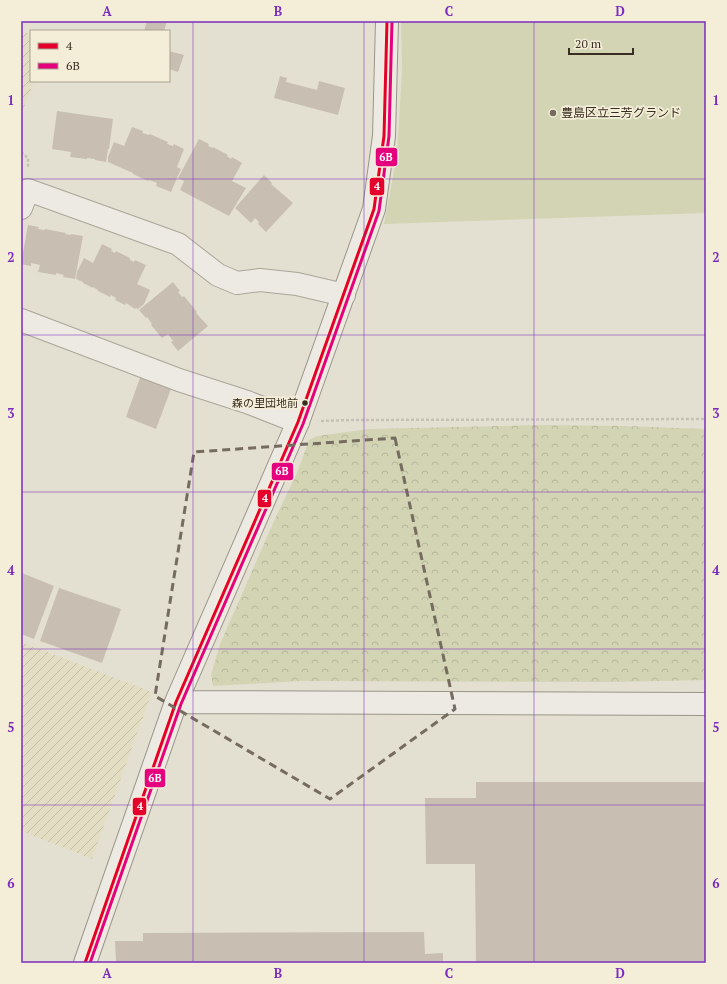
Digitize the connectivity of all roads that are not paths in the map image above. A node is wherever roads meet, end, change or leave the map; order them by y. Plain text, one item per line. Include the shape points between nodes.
1 (388, 21) edge
2 (21, 208) edge
3 (344, 295) junction
4 (21, 320) edge
5 (298, 422) junction
6 (176, 702) junction
7 (706, 704) edge
8 (85, 963) edge

1 - 3 street via 384,136 374,209
2 - 3 street via 28,190 178,244 218,275 237,283 260,280 297,284
3 - 5 street
4 - 5 street
5 - 6 street
6 - 7 street
6 - 8 street

